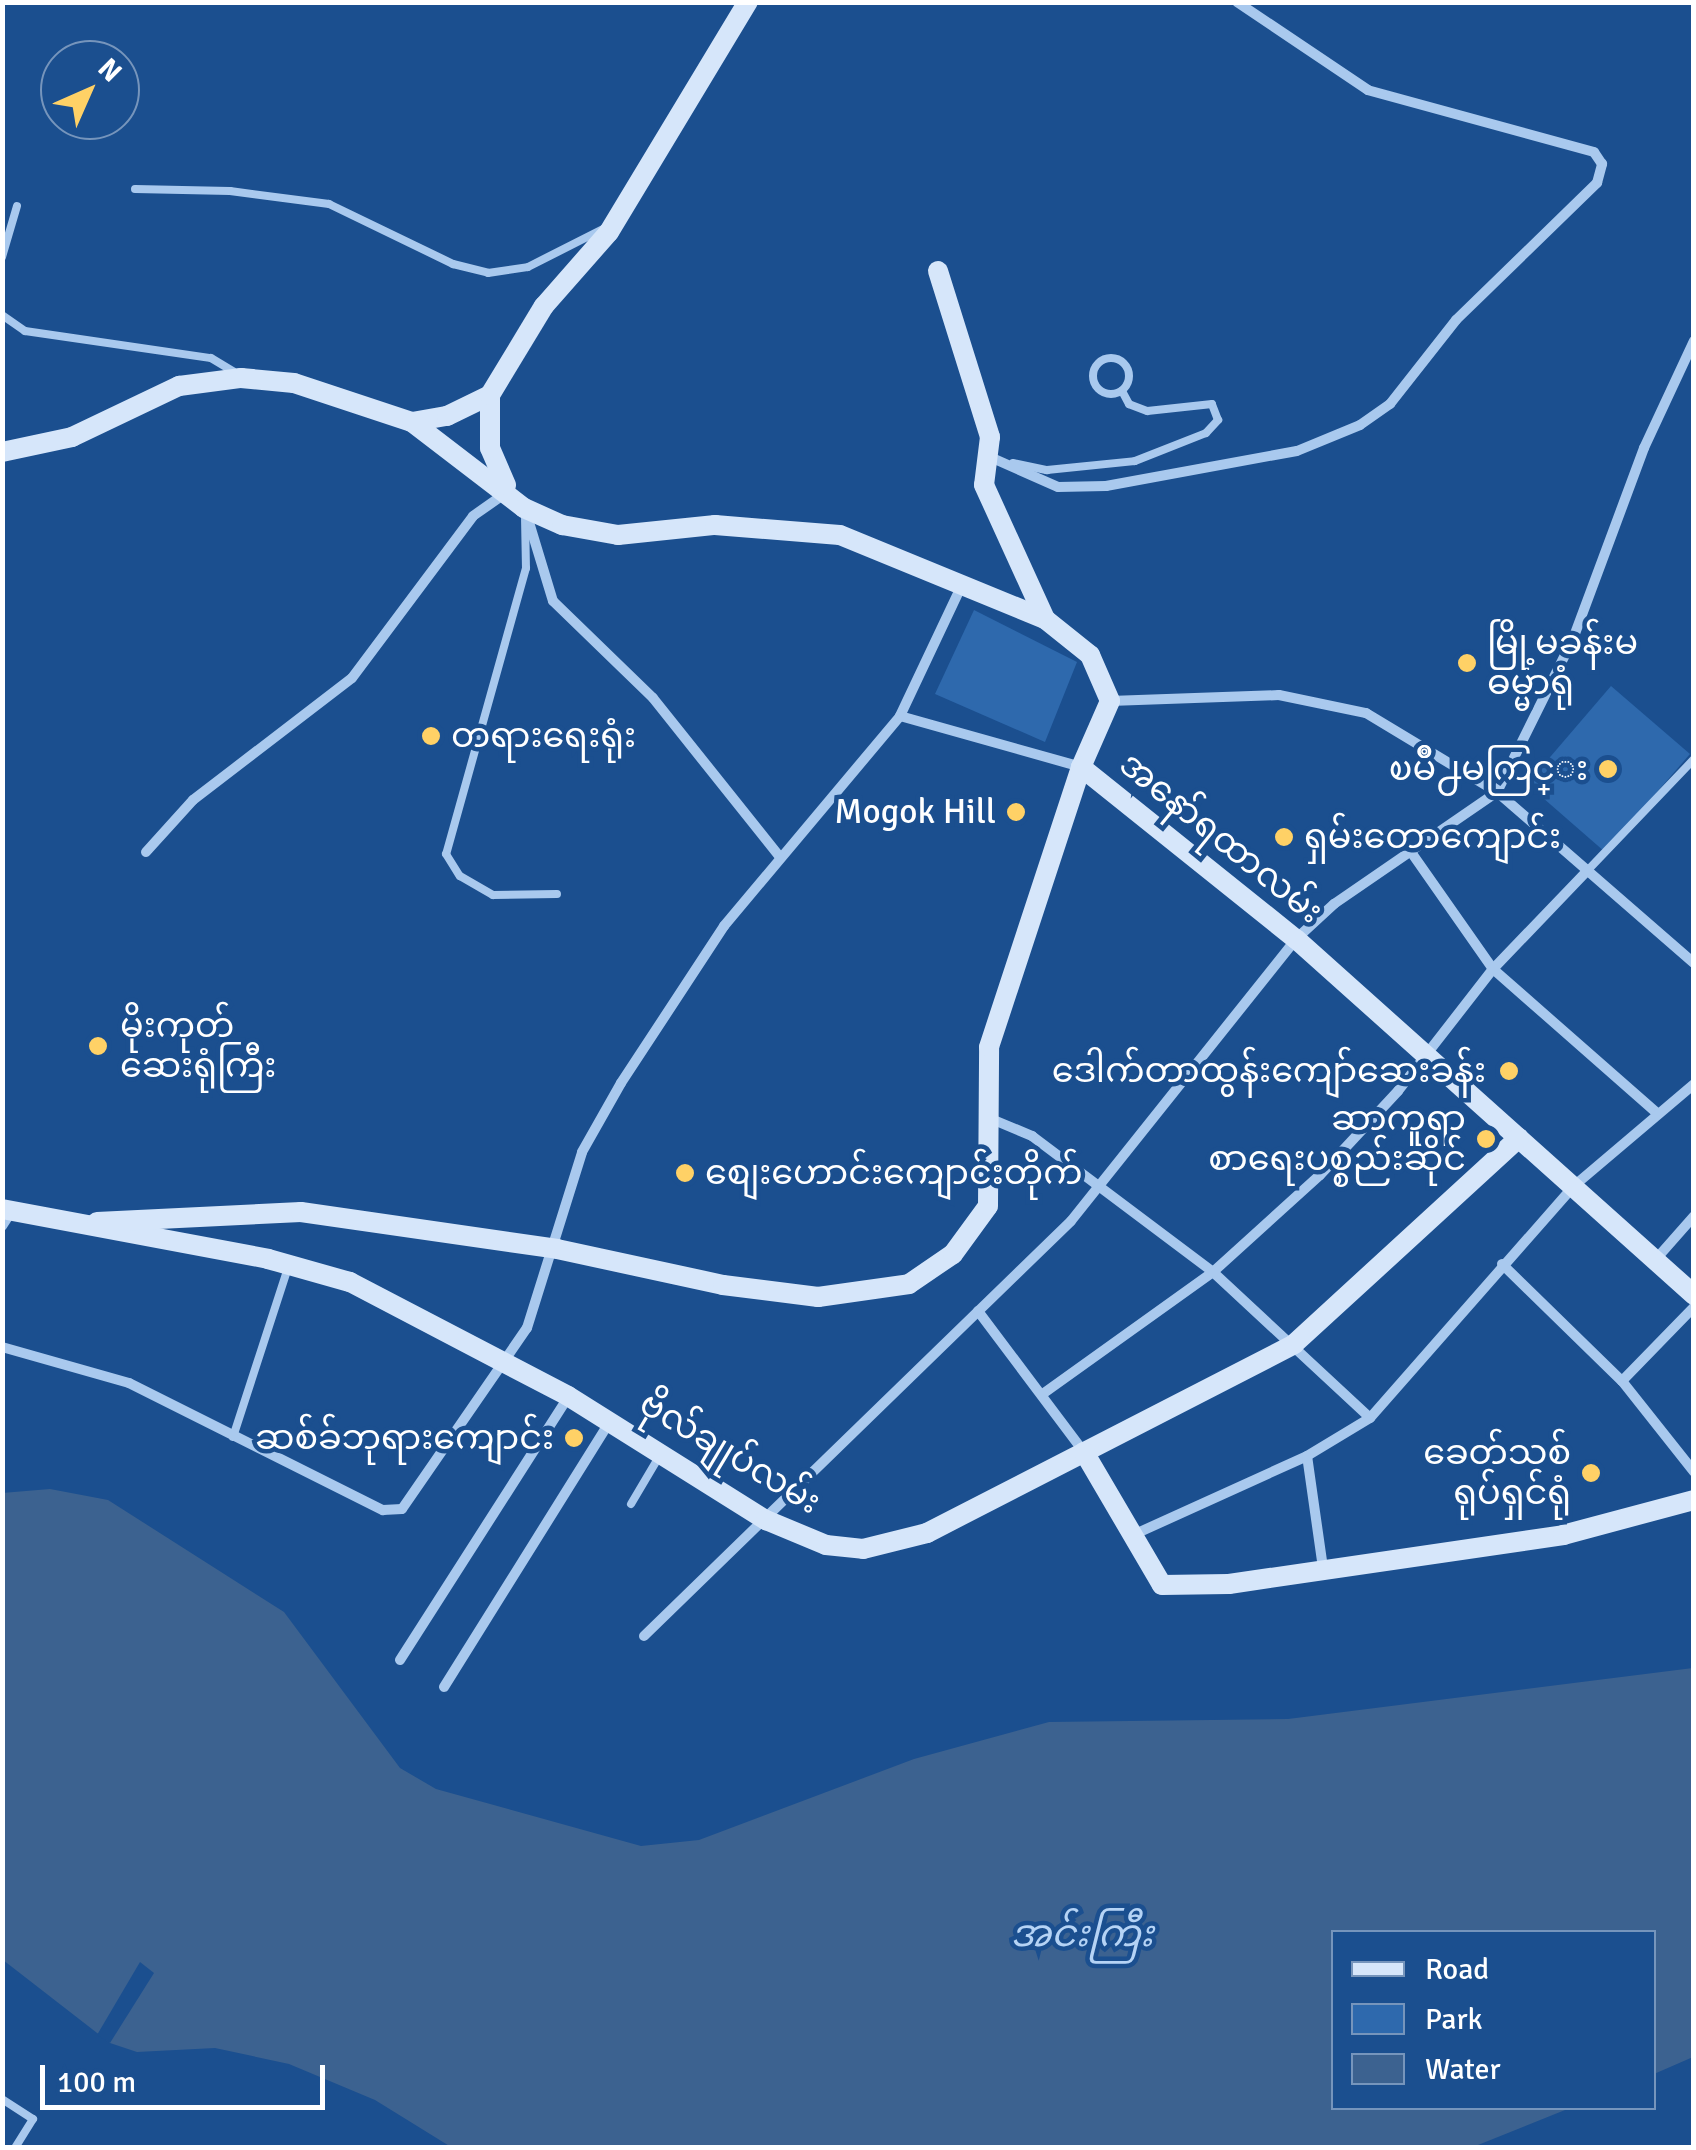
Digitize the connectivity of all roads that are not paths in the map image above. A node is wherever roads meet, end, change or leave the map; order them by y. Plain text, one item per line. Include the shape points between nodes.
1 (748, 2) edge
2 (1236, 2) edge
3 (135, 189) dead end
4 (17, 206) dead end
5 (612, 227) junction
6 (2, 257) edge
7 (938, 271) dead end
8 (2, 316) edge
9 (1692, 348) edge
10 (242, 378) junction
11 (1122, 391) junction
12 (490, 395) junction
13 (412, 422) junction
14 (2, 452) edge
15 (990, 456) junction
16 (1013, 463) junction
17 (509, 491) junction
18 (524, 508) junction
19 (963, 584) junction
20 (1045, 619) junction
21 (1110, 701) junction
22 (900, 716) junction
23 (1694, 759) edge
24 (1080, 767) junction
25 (1497, 792) junction
26 (146, 852) dead end
27 (1411, 852) junction
28 (779, 856) junction
29 (1588, 870) junction
30 (556, 894) dead end
31 (1296, 939) junction
32 (1694, 963) edge
33 (1493, 969) junction
34 (1427, 1056) junction
35 (1694, 1084) edge
36 (1658, 1113) junction
37 (986, 1117) junction
38 (1519, 1138) junction
39 (1575, 1185) junction
40 (1100, 1186) junction
41 (5, 1216) edge
42 (1694, 1216) edge
43 (75, 1224) junction
44 (556, 1248) junction
45 (1657, 1258) junction
46 (289, 1264) junction
47 (1502, 1264) junction
48 (1213, 1272) junction
49 (1694, 1295) edge
50 (1694, 1307) edge
51 (978, 1311) junction
52 (1294, 1344) junction
53 (2, 1347) edge
54 (506, 1362) junction
55 (1622, 1380) junction
56 (1044, 1394) junction
57 (568, 1396) junction
58 (1370, 1418) junction
59 (610, 1420) junction
60 (233, 1437) junction
61 (662, 1451) junction
62 (1084, 1452) junction
63 (1307, 1456) junction
64 (1694, 1472) edge
65 (1694, 1500) edge
66 (632, 1504) dead end
67 (766, 1520) junction
68 (1132, 1534) junction
69 (1323, 1568) junction
70 (644, 1636) dead end
71 (400, 1660) dead end
72 (444, 1687) dead end
73 (2, 2099) edge
74 (15, 2148) edge

1 - 5 street
2 - 16 street via 1368,90 1594,152 1602,164 1597,183 1476,298 1390,404 1360,425 1297,451 1106,486 1058,487 1034,481
3 - 5 lane via 230,191 328,204 434,256 488,273 528,267
4 - 6 lane
5 - 12 street via 544,306
7 - 15 street
8 - 10 lane via 25,331 211,358
9 - 25 street via 1644,448 1573,639
10 - 13 street via 294,383
10 - 14 street via 180,386 72,437
11 - 11 lane via 1126,365 1117,358 1100,361 1095,384 1104,392
11 - 16 lane via 1130,404 1147,410 1212,404 1218,420 1206,432 1136,460 1047,470
12 - 13 street via 446,416
12 - 17 street via 490,448
13 - 17 street
15 - 16 street
15 - 20 street via 984,485
17 - 18 street, အ‌နော်‌ရထာလမ်း
17 - 26 street via 473,516 341,689 193,800
18 - 19 street, အ‌နော်‌ရထာလမ်း via 562,525 618,535 715,525 808,529 840,535
18 - 28 street via 554,601 653,698
18 - 30 lane via 526,568 446,854 460,876 493,895
19 - 20 street, အ‌နော်‌ရထာလမ်း
19 - 22 street
20 - 21 street, အ‌နော်‌ရထာလမ်း via 1090,655
21 - 24 street, အ‌နော်‌ရထာလမ်း
21 - 25 street via 1279,695 1317,700 1379,720
22 - 24 street
22 - 28 street
23 - 29 lane
24 - 31 street, အ‌နော်‌ရထာလမ်း
24 - 37 street via 989,1047
25 - 27 street
25 - 29 street
27 - 31 street
27 - 33 street
28 - 44 street via 621,1083 582,1152
29 - 32 street
29 - 33 street
31 - 34 street, အ‌နော်‌ရထာလမ်း
31 - 40 street
33 - 34 street
33 - 36 street
34 - 38 street, အ‌နော်‌ရထာလမ်း
34 - 48 street via 1320,1175
35 - 36 street
36 - 39 street
37 - 40 street via 1032,1136
37 - 44 street via 993,1166 988,1206 954,1254 909,1284 818,1297 723,1285
38 - 39 street, အ‌နော်‌ရထာလမ်း
38 - 52 street, ဗိုလ်‌ချုပ်‌လမ်း
39 - 45 street, အ‌နော်‌ရထာလမ်း
39 - 47 street
40 - 48 street
40 - 51 street
41 - 43 street, ဗိုလ်‌ချုပ်‌လမ်း
42 - 45 street
43 - 44 street via 198,1212 301,1212
43 - 46 street, ဗိုလ်‌ချုပ်‌လမ်း
44 - 54 street via 536,1310
45 - 49 street, အ‌နော်‌ရထာလမ်း
46 - 54 street, ဗိုလ်‌ချုပ်‌လမ်း via 350,1282
46 - 60 lane
47 - 55 street
47 - 58 street
48 - 52 street
48 - 56 street
50 - 55 street
51 - 56 street
51 - 67 street
52 - 58 street
52 - 62 street, ဗိုလ်‌ချုပ်‌လမ်း
53 - 60 street via 129,1383
54 - 57 street, ဗိုလ်‌ချုပ်‌လမ်း
54 - 60 street via 396,1512
55 - 64 street
56 - 62 street
57 - 59 street, ဗိုလ်‌ချုပ်‌လမ်း
57 - 71 street
58 - 63 street
59 - 61 street, ဗိုလ်‌ချုပ်‌လမ်း
59 - 72 street
61 - 66 lane
61 - 67 street, ဗိုလ်‌ချုပ်‌လမ်း
62 - 67 street, ဗိုလ်‌ချုပ်‌လမ်း via 893,1545 826,1545
62 - 68 street
63 - 68 street
63 - 69 street
65 - 69 street via 1563,1535
67 - 70 street
68 - 69 street via 1162,1584 1229,1584
73 - 74 lane via 33,2118

